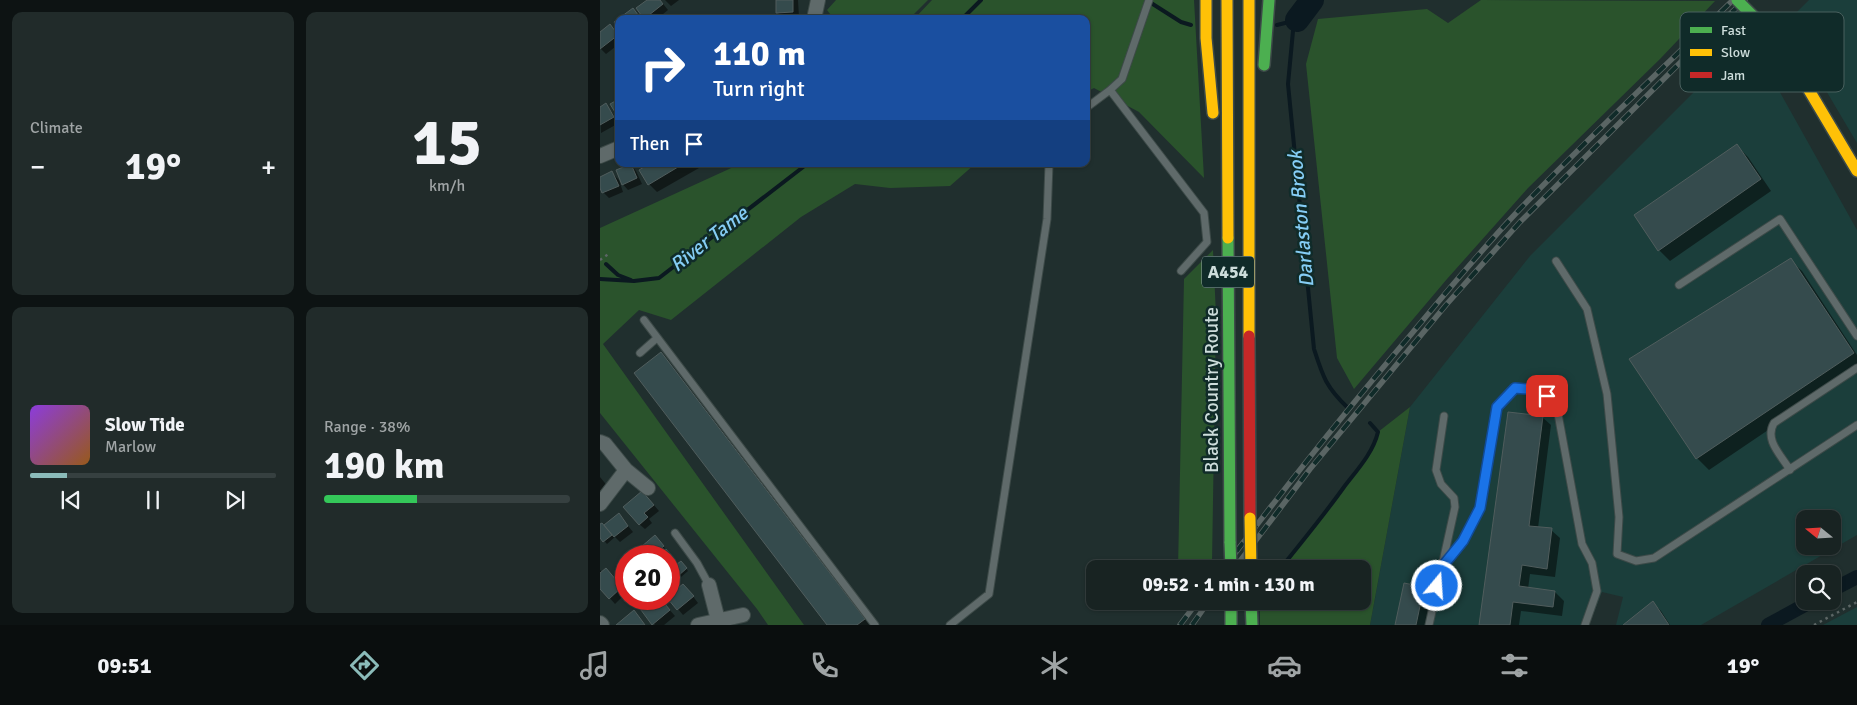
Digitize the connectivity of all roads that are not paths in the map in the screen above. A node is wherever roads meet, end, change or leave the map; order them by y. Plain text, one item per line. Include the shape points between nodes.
1 (818, 0) edge
2 (1149, 0) edge
3 (1206, 0) edge
4 (1227, 0) edge
5 (1249, 0) edge
6 (1269, 0) edge
7 (1737, 0) edge
8 (1749, 12) edge
9 (815, 15) edge
10 (1263, 76) dead end
11 (1110, 90) junction
12 (1810, 92) edge
13 (1261, 96) dead end
14 (1090, 105) edge
15 (1214, 125) dead end
16 (1216, 144) dead end
17 (615, 150) edge
18 (600, 156) edge
19 (1049, 167) edge
20 (1857, 171) edge
21 (1248, 212) junction
22 (1556, 261) dead end
23 (1228, 270) junction
24 (1180, 271) dead end
25 (1679, 285) dead end
26 (644, 320) dead end
27 (1857, 336) edge
28 (657, 338) junction
29 (640, 353) dead end
30 (1857, 368) edge
31 (1444, 416) dead end
32 (1857, 426) edge
33 (600, 442) edge
34 (626, 470) junction
35 (1790, 470) junction
36 (648, 488) dead end
37 (600, 504) edge
38 (675, 534) dead end
39 (1230, 560) edge
40 (1251, 560) edge
41 (1442, 567) junction
42 (709, 585) joint
43 (1231, 610) edge
44 (1251, 610) edge
45 (743, 615) dead end
46 (718, 620) junction
47 (698, 625) edge
48 (875, 625) edge
49 (950, 625) edge
50 (1231, 625) edge
51 (1252, 625) edge
52 (1428, 625) edge
53 (1585, 625) edge

1 - 9 street
2 - 11 lane via 1122,79
3 - 15 main road
4 - 23 main road, Black Country Route / A454
5 - 21 main road, Black Country Route / A454
6 - 10 main road
7 - 8 main road, bridge
11 - 14 lane
11 - 24 lane via 1204,213 1207,242
12 - 20 main road, bridge
13 - 21 main road
16 - 23 main road
17 - 18 street
19 - 49 lane via 1047,219 989,594
21 - 40 main road, Black Country Route / A454, bridge
22 - 35 lane via 1588,309 1607,394 1619,517 1617,554 1636,561 1654,558
23 - 39 main road, Black Country Route / A454, bridge
25 - 27 lane via 1780,219
26 - 28 lane
28 - 29 lane
28 - 48 lane
30 - 35 lane via 1774,423 1771,441
31 - 41 lane via 1436,470 1441,484 1454,498 1455,507
32 - 35 lane
33 - 34 street
34 - 36 street
34 - 37 street
38 - 42 lane
41 - 52 lane
41 - 53 lane via 1463,541 1480,508 1497,407 1515,388 1538,390 1556,403 1582,544 1592,563 1596,591
42 - 46 street
43 - 50 main road
44 - 51 main road
45 - 46 street
46 - 47 street

